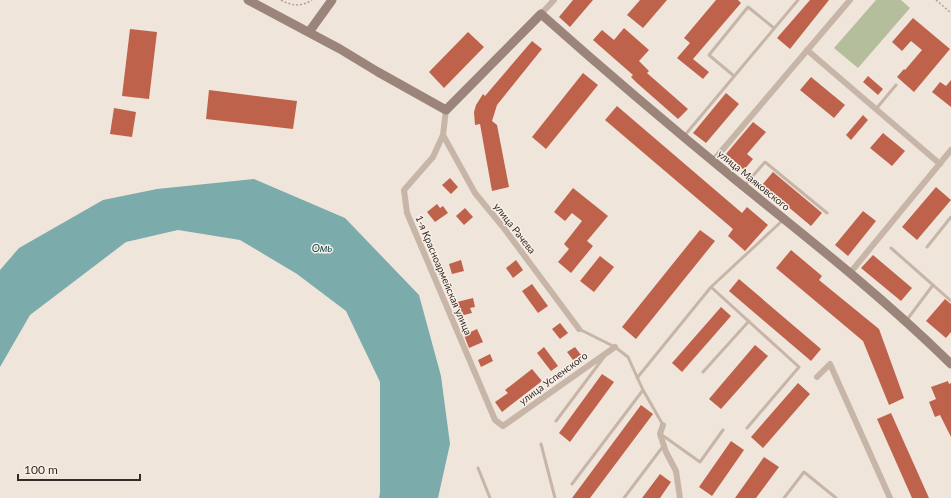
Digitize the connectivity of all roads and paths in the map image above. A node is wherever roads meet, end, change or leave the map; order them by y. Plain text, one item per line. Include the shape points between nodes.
1 (248, 0) edge
2 (281, 0) edge
3 (312, 0) edge
4 (332, 0) edge
5 (554, 0) edge
6 (798, 0) edge
7 (850, 0) edge
8 (936, 0) edge
9 (951, 13) edge
10 (541, 14) junction
11 (774, 28) junction
12 (309, 32) junction
13 (807, 50) junction
14 (734, 76) junction
15 (896, 85) dead end
16 (876, 109) junction
17 (446, 110) junction
18 (443, 135) junction
19 (684, 136) junction
20 (951, 150) edge
21 (713, 161) junction
22 (940, 164) junction
23 (744, 186) junction
24 (827, 213) dead end
25 (951, 218) edge
26 (784, 219) junction
27 (927, 247) dead end
28 (891, 248) dead end
29 (850, 272) junction
30 (933, 285) junction
31 (711, 287) junction
32 (951, 301) edge
33 (749, 321) junction
34 (906, 321) junction
35 (579, 329) joint
36 (615, 347) junction
37 (609, 351) junction
38 (951, 364) edge
39 (703, 372) dead end
40 (817, 377) dead end
41 (637, 378) junction
42 (643, 390) junction
43 (556, 421) dead end
44 (663, 425) joint
45 (503, 426) joint
46 (746, 428) dead end
47 (723, 430) dead end
48 (660, 434) junction
49 (541, 444) dead end
50 (664, 445) junction
51 (478, 468) dead end
52 (572, 484) dead end
53 (490, 498) edge
54 (555, 498) edge
55 (624, 498) edge
56 (680, 498) edge
57 (784, 498) edge
58 (836, 498) edge
59 (890, 498) edge

1 - 12 street
2 - 3 path via 300,6
4 - 12 street
5 - 10 street
6 - 11 lane
7 - 13 street
8 - 9 path
10 - 17 street
10 - 19 street, улица Маяковского
11 - 14 lane
11 - 14 lane via 748,7 709,55
12 - 17 street
13 - 16 street
13 - 21 street
14 - 19 lane
15 - 16 lane
16 - 22 street
17 - 18 street, 1-я Красноармейская улица
18 - 35 street, улица Рачева via 475,193
18 - 45 street, 1-я Красноармейская улица via 432,157 404,190 407,213 495,420
19 - 21 street, улица Маяковского
20 - 22 street
21 - 23 street, улица Маяковского
22 - 29 street
23 - 24 lane via 765,162
23 - 26 street, улица Маяковского
25 - 27 lane
26 - 29 street, улица Маяковского
26 - 31 lane
28 - 30 lane
29 - 34 street, улица Маяковского
30 - 32 lane
30 - 34 lane
31 - 33 lane
31 - 41 lane
33 - 39 lane
33 - 46 lane via 799,367
34 - 38 street, улица Маяковского
35 - 36 lane
36 - 37 street, улица Успенского
36 - 41 lane via 628,357
37 - 43 lane
37 - 45 street, улица Успенского
40 - 59 street via 830,364
41 - 42 lane
42 - 44 lane
42 - 52 lane
44 - 48 street
47 - 48 lane via 700,462
48 - 50 street
49 - 54 lane
50 - 55 lane
50 - 56 street via 676,471
51 - 53 lane
57 - 58 lane via 804,472

